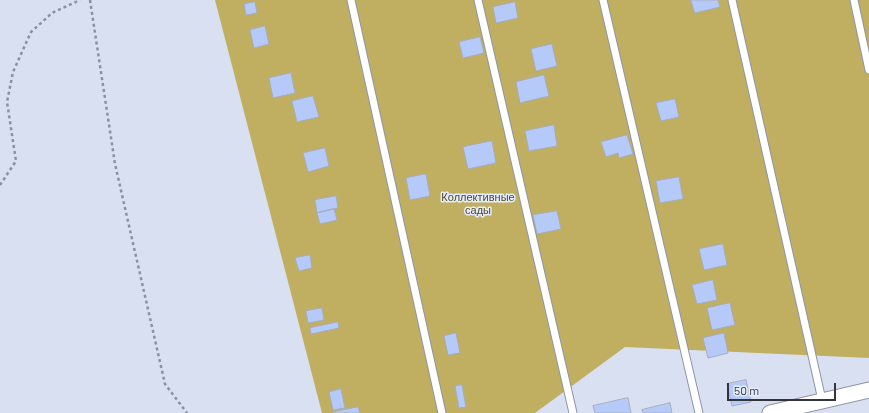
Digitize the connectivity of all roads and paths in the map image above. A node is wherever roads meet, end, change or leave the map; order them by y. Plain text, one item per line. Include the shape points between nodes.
1 (80, 0) edge
2 (90, 0) edge
3 (351, 0) edge
4 (478, 0) edge
5 (603, 0) edge
6 (732, 0) edge
7 (854, 0) edge
8 (869, 70) edge
9 (0, 185) edge
10 (869, 390) edge
11 (822, 400) junction
12 (186, 413) edge
13 (442, 413) edge
14 (573, 413) edge
15 (699, 413) edge
16 (770, 413) edge

1 - 9 path via 52,13 31,32 13,72 7,102 16,162
2 - 12 path via 115,164 165,384
3 - 13 lane
4 - 14 lane
5 - 15 lane
6 - 11 lane
7 - 8 lane
10 - 11 street
11 - 16 street

